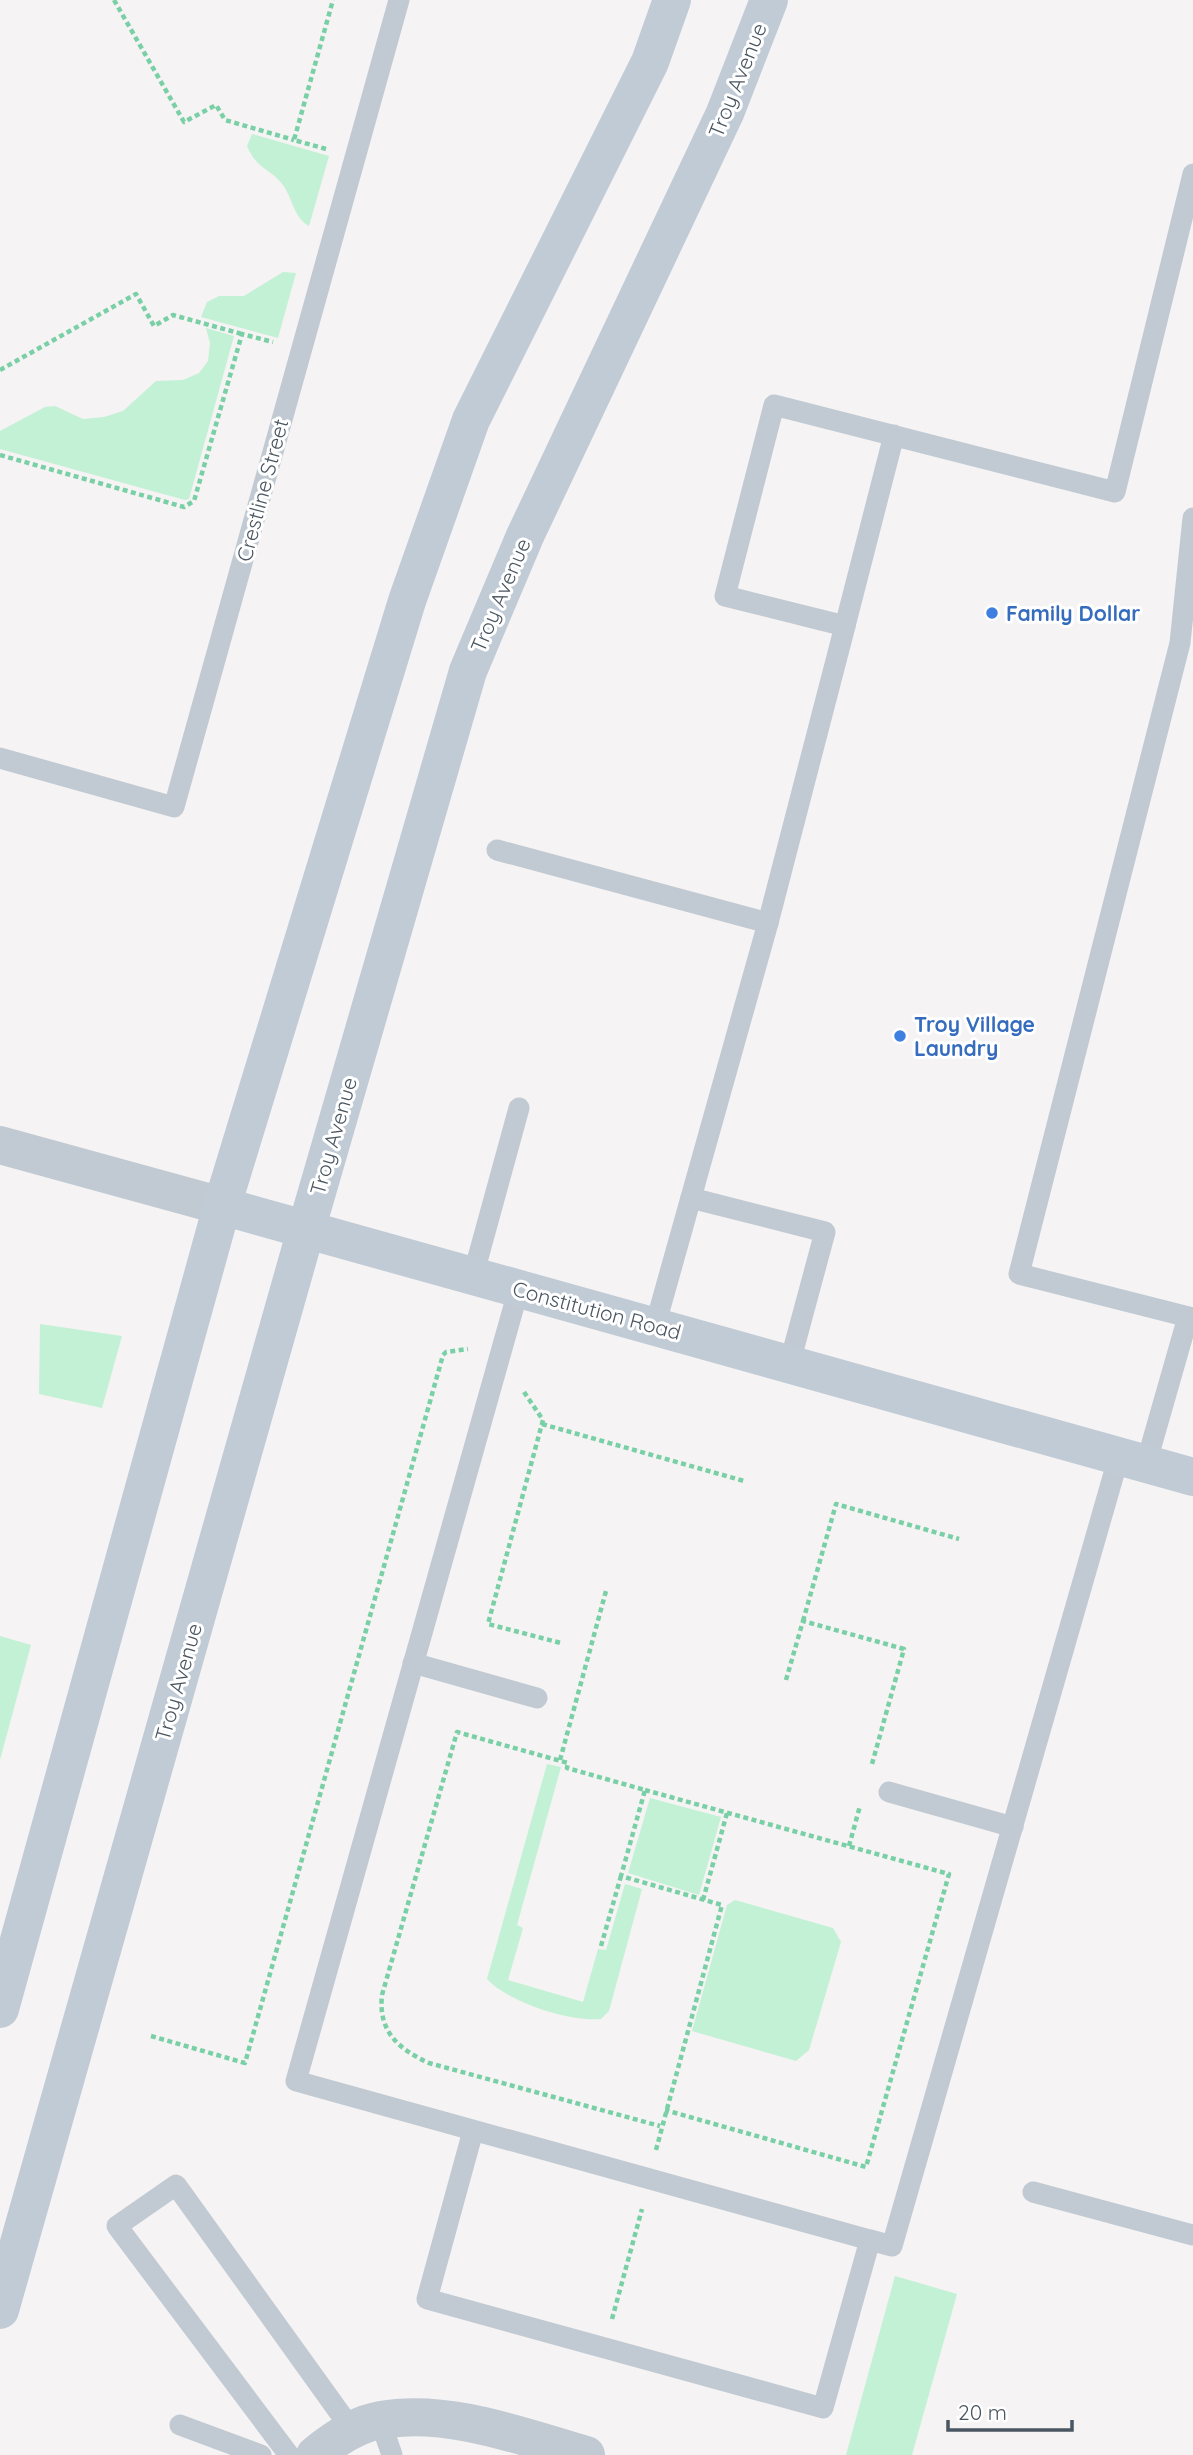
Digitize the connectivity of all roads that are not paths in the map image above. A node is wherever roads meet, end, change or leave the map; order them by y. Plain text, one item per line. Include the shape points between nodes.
1 (399, 0) edge
2 (673, 0) edge
3 (769, 0) edge
4 (1193, 174) edge
5 (894, 436) junction
6 (1193, 518) edge
7 (845, 626) junction
8 (0, 758) edge
9 (497, 850) dead end
10 (768, 923) junction
11 (519, 1108) dead end
12 (0, 1145) edge
13 (691, 1198) junction
14 (222, 1206) junction
15 (306, 1230) junction
16 (473, 1276) junction
17 (519, 1288) junction
18 (1191, 1317) edge
19 (655, 1326) junction
20 (790, 1362) junction
21 (1133, 1460) junction
22 (1193, 1477) edge
23 (413, 1663) junction
24 (537, 1699) dead end
25 (890, 1793) dead end
26 (1013, 1827) junction
27 (0, 2009) edge
28 (473, 2130) junction
29 (1033, 2192) dead end
30 (1193, 2235) edge
31 (870, 2239) junction
32 (0, 2310) edge
33 (180, 2425) dead end
34 (366, 2425) junction
35 (261, 2455) edge
36 (289, 2455) edge
37 (315, 2455) edge
38 (392, 2455) edge
39 (586, 2455) edge

1 - 8 lane, Crestline Street via 174,807
2 - 14 main road via 650,62 471,419 407,601
3 - 15 main road, Troy Avenue via 726,113 525,536 468,671
4 - 5 lane via 1115,492
5 - 7 lane
5 - 7 lane via 774,405 725,596
6 - 18 lane via 1180,643 1019,1274
7 - 10 lane
9 - 10 lane
10 - 13 lane
11 - 16 lane
12 - 14 street, Constitution Road
13 - 19 lane
13 - 20 lane via 825,1232
14 - 15 main road, Constitution Road
14 - 27 main road
15 - 16 main road, Constitution Road
15 - 32 main road, Troy Avenue
16 - 17 main road, Constitution Road
17 - 19 main road, Constitution Road
17 - 23 lane
18 - 21 lane
19 - 20 main road, Constitution Road
20 - 21 main road, Constitution Road
21 - 22 main road, Constitution Road
21 - 26 lane via 1089,1561
23 - 24 lane
23 - 28 lane via 296,2081
25 - 26 lane
26 - 31 lane via 892,2246
28 - 31 lane
28 - 31 lane via 427,2299 823,2407
29 - 30 lane
33 - 35 lane
34 - 36 lane via 177,2185 117,2226
34 - 37 street
34 - 38 lane
34 - 39 street via 436,2418

